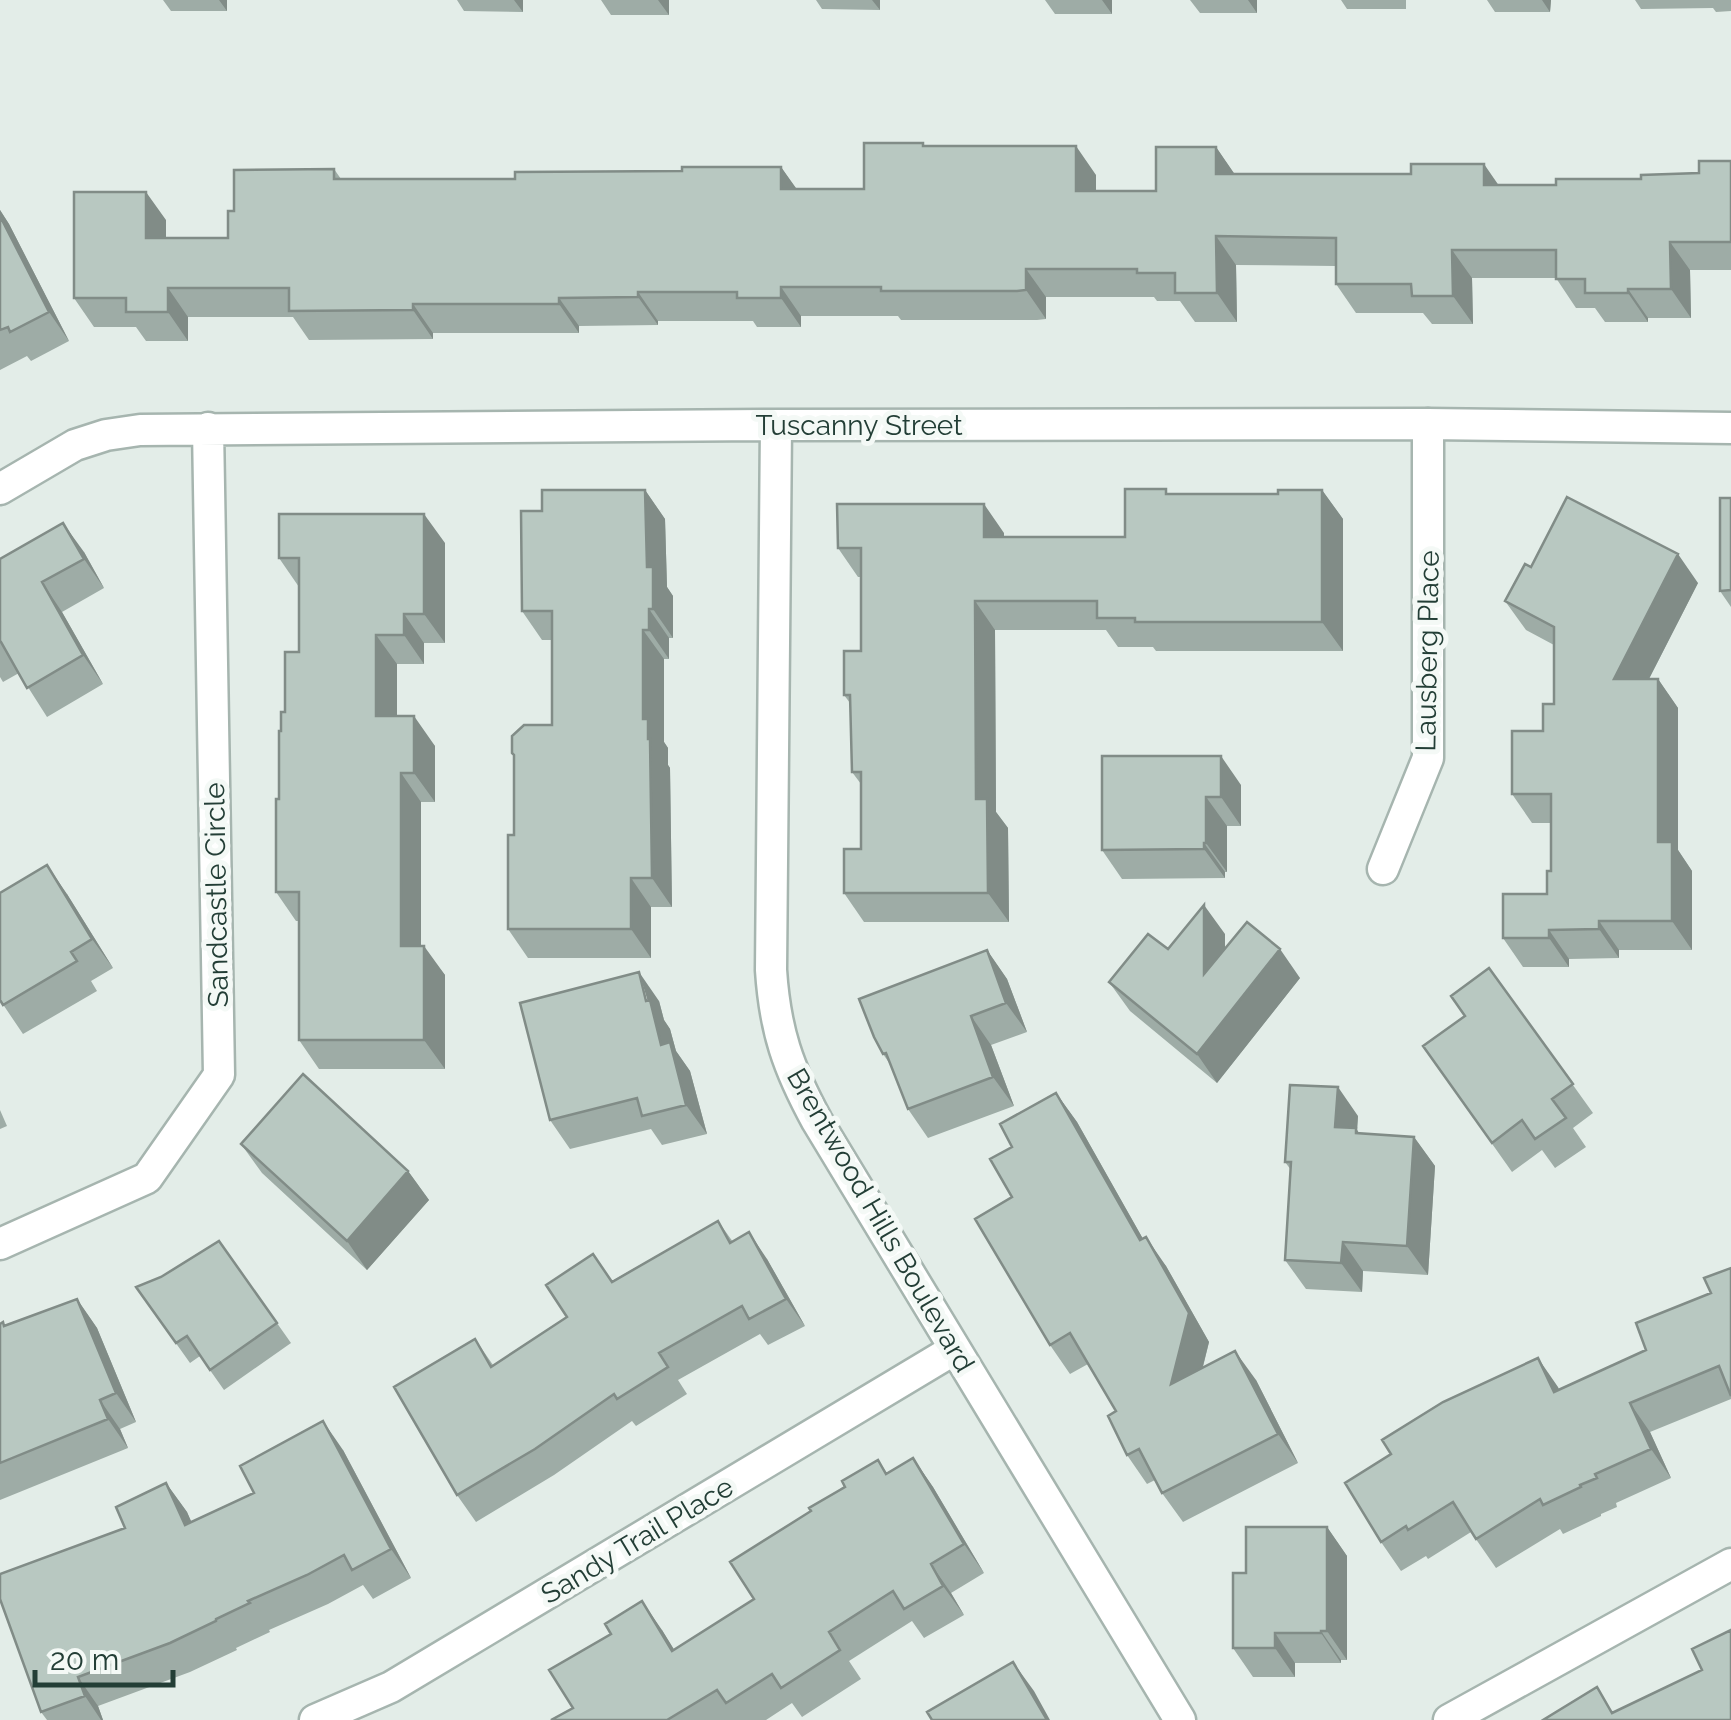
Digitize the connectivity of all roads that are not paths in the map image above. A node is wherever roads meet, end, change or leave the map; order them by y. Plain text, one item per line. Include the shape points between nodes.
1 (1428, 424) junction
2 (776, 425) junction
3 (208, 428) junction
4 (1731, 428) edge
5 (0, 489) edge
6 (1383, 870) dead end
7 (0, 1244) edge
8 (955, 1350) junction
9 (1731, 1564) edge
10 (314, 1720) edge
11 (1180, 1720) edge
12 (1449, 1720) edge

1 - 2 street, Tuscanny Street
1 - 4 street, Tuscanny Street
1 - 6 street, Lausberg Place via 1428,758
2 - 3 street, Tuscanny Street
2 - 8 street, Brentwood Hills Boulevard via 776,1025 802,1095
3 - 5 street, Tuscanny Street via 106,435
3 - 7 street, Sandcastle Circle via 219,1076 148,1178
8 - 10 street, Sandy Trail Place via 392,1687
8 - 11 street, Brentwood Hills Boulevard
9 - 12 street

